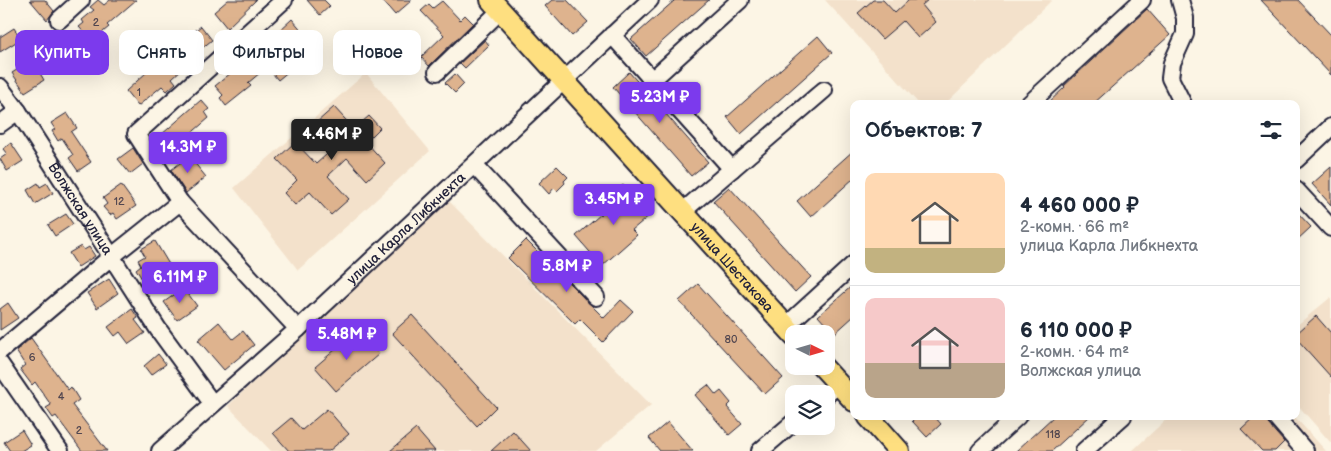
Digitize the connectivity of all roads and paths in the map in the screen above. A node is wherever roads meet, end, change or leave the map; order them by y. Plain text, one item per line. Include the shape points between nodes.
1 (81, 0) edge
2 (284, 0) edge
3 (650, 0) edge
4 (740, 0) edge
5 (1142, 0) edge
6 (1180, 0) edge
7 (496, 5) edge
8 (59, 20) dead end
9 (612, 35) junction
10 (437, 72) dead end
11 (652, 80) junction
12 (564, 81) junction
13 (0, 87) edge
14 (824, 90) dead end
15 (1033, 100) edge
16 (1182, 100) edge
17 (18, 111) junction
18 (0, 124) edge
19 (1331, 127) edge
20 (1300, 156) edge
21 (474, 165) junction
22 (732, 169) junction
23 (1300, 194) edge
24 (180, 202) junction
25 (682, 212) junction
26 (1331, 228) edge
27 (112, 257) junction
28 (850, 268) edge
29 (596, 298) dead end
30 (785, 325) edge
31 (795, 325) edge
32 (298, 329) junction
33 (0, 351) edge
34 (0, 364) edge
35 (835, 392) edge
36 (850, 399) edge
37 (212, 403) junction
38 (872, 420) edge
39 (1014, 420) edge
40 (1119, 420) edge
41 (1278, 420) edge
42 (785, 430) edge
43 (60, 451) edge
44 (160, 451) edge
45 (760, 451) edge
46 (899, 451) edge
47 (980, 451) edge
48 (1084, 451) edge
49 (1305, 451) edge

1 - 8 street
2 - 24 street via 136,134
3 - 9 street, улица Карла Либкнехта
4 - 11 street
5 - 15 street
6 - 16 street via 1185,34 1172,63 1170,78
7 - 10 street
7 - 12 main road, улица Шестакова
9 - 11 street
9 - 12 street, улица Карла Либкнехта
11 - 22 street
12 - 21 street, улица Карла Либкнехта
12 - 25 main road, улица Шестакова
13 - 17 street, Волжская улица
14 - 22 street
17 - 18 street
17 - 27 street, Волжская улица
19 - 20 street
21 - 29 street
21 - 32 street, улица Карла Либкнехта
22 - 25 street
23 - 26 street
24 - 27 street
24 - 32 street
25 - 30 main road, улица Шестакова
27 - 33 street
27 - 37 street, Волжская улица via 158,329
28 - 31 street
32 - 37 street, улица Карла Либкнехта
34 - 43 street
35 - 36 main road
37 - 44 street, улица Карла Либкнехта
38 - 46 main road
39 - 47 street
40 - 48 street
41 - 49 street
42 - 45 street

